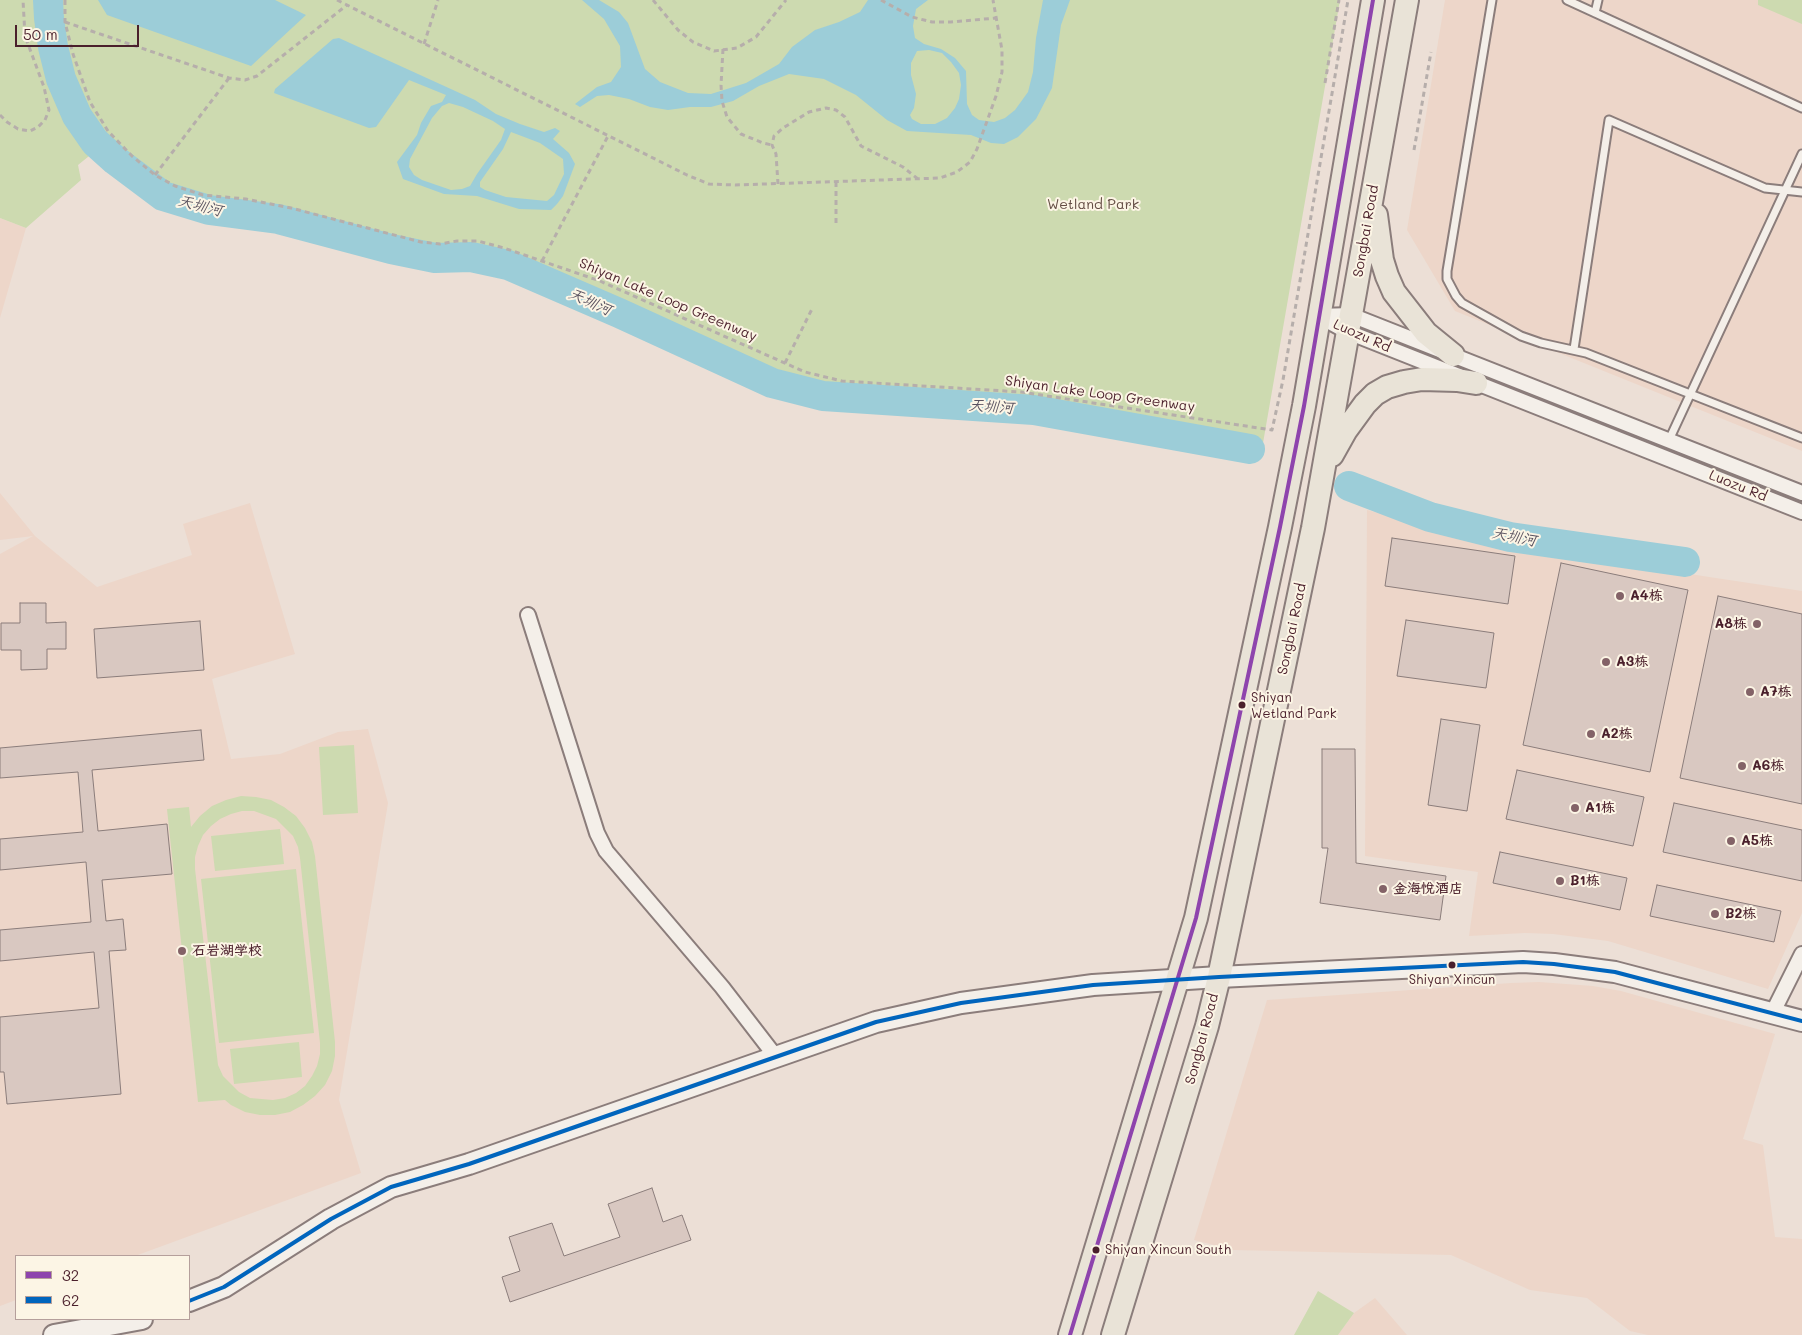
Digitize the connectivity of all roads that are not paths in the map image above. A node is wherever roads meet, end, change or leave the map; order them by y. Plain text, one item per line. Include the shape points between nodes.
1 (1373, 0) edge
2 (1407, 0) edge
3 (1492, 0) edge
4 (1567, 0) edge
5 (1598, 0) edge
6 (1595, 13) junction
7 (1802, 108) edge
8 (1802, 154) edge
9 (1375, 182) junction
10 (1785, 190) junction
11 (1802, 192) edge
12 (1319, 316) junction
13 (1350, 324) junction
14 (1574, 349) junction
15 (1453, 355) junction
16 (1476, 383) junction
17 (1690, 394) junction
18 (1802, 438) edge
19 (1669, 440) junction
20 (1322, 478) junction
21 (1802, 493) edge
22 (1802, 512) edge
23 (528, 615) dead end
24 (1802, 954) edge
25 (1219, 977) junction
26 (1177, 981) junction
27 (1772, 1014) junction
28 (1802, 1022) edge
29 (776, 1057) junction
30 (190, 1301) edge
31 (136, 1320) edge
32 (54, 1335) edge
33 (1070, 1335) edge
34 (1113, 1335) edge

1 - 12 main road
2 - 9 main road, Songbai Road
3 - 14 lane via 1447,279 1456,296 1470,308 1521,336
4 - 6 lane
5 - 6 lane
6 - 7 lane
8 - 10 lane
9 - 13 main road, Songbai Road
9 - 15 main road via 1382,260 1390,284 1426,333
10 - 11 lane
10 - 14 lane via 1765,188 1609,120
10 - 17 lane
12 - 13 street, Luozu Rd
12 - 26 main road via 1280,527 1196,918
13 - 15 street, Luozu Rd
13 - 16 street, Luozu Rd
13 - 20 main road, Songbai Road
14 - 17 lane
15 - 19 street, Luozu Rd
16 - 20 main road via 1422,379 1404,382 1375,394 1346,430
16 - 22 street, Luozu Rd
17 - 18 lane
17 - 19 lane
19 - 21 street, Luozu Rd
20 - 25 main road, Songbai Road
23 - 29 street via 597,833 606,851 722,987
24 - 27 street
25 - 26 street
25 - 27 street via 1492,962 1554,964 1615,972
25 - 34 main road, Songbai Road
26 - 29 street via 1093,985 960,1003 876,1022
26 - 33 main road
27 - 28 street
29 - 30 street via 470,1164 391,1187 331,1219 224,1287
31 - 32 street

